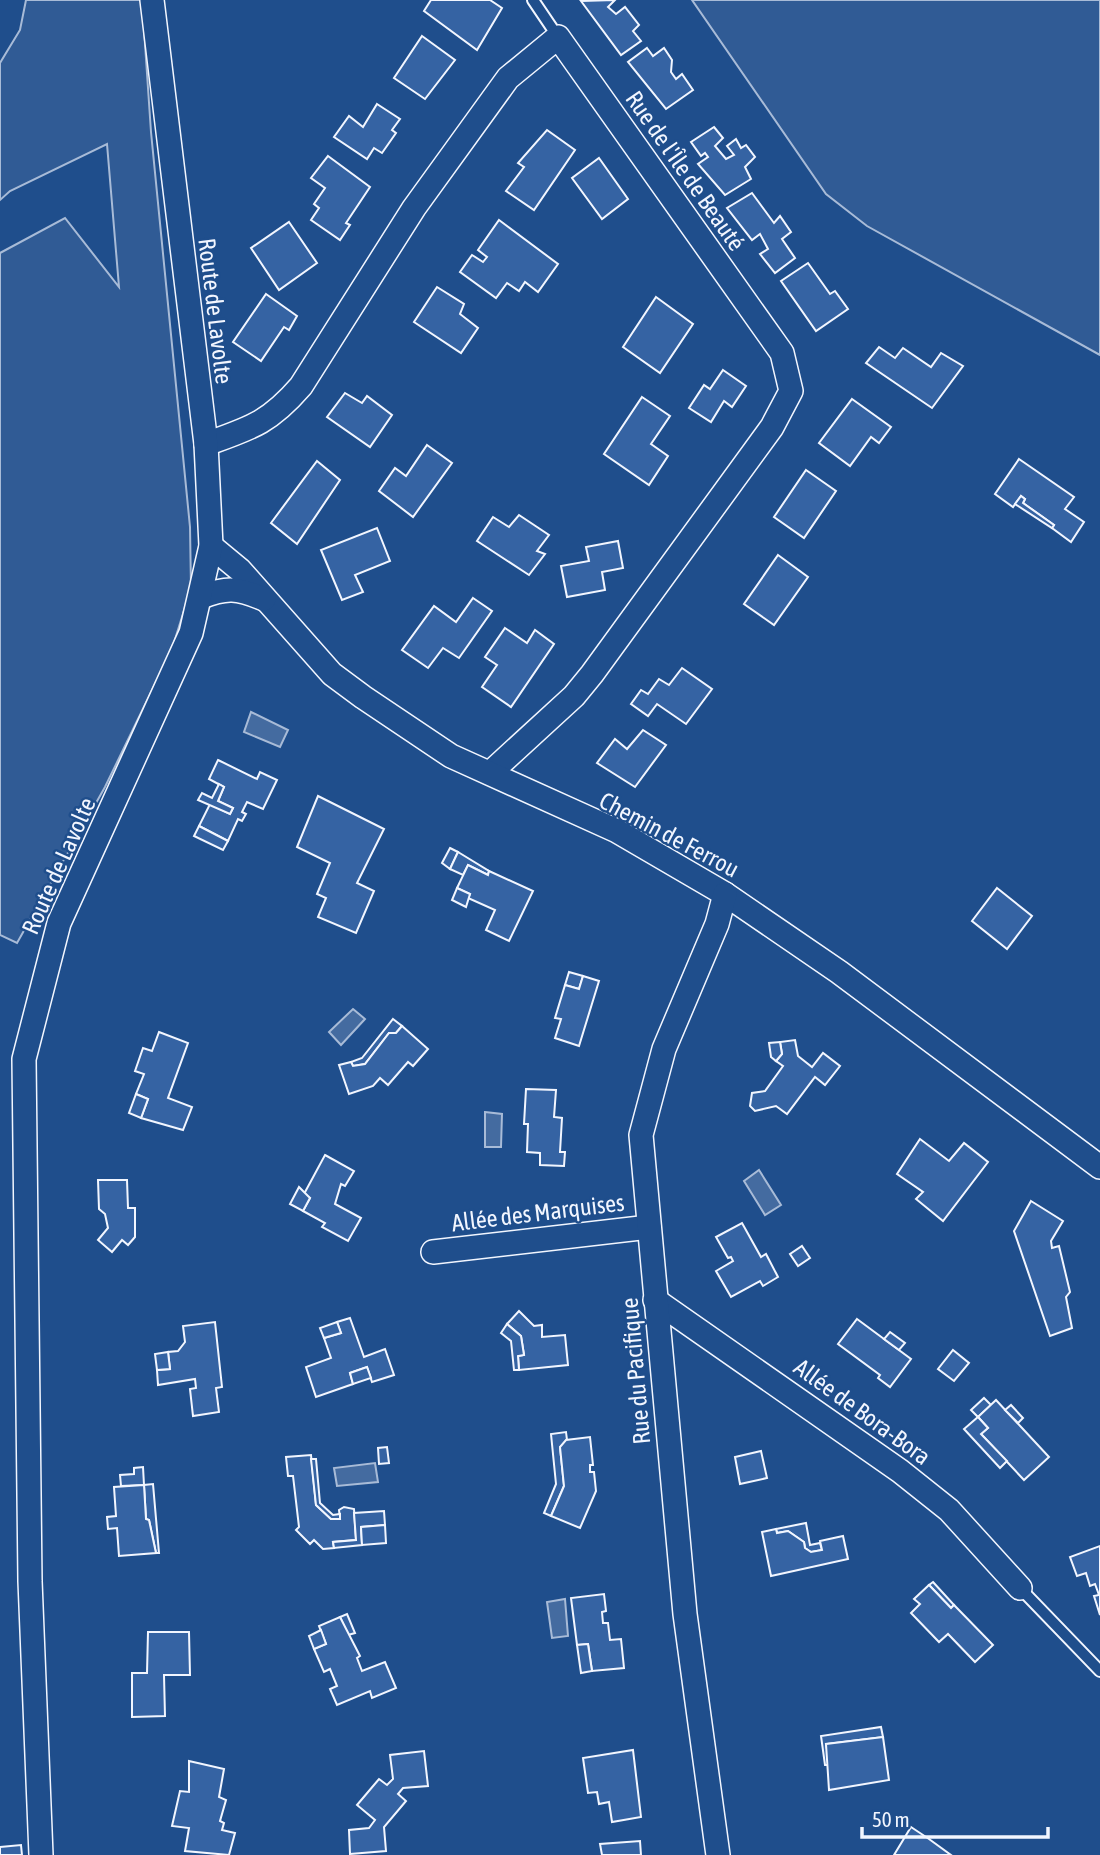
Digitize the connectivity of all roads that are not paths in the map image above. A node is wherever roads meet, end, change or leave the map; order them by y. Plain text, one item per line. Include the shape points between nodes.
1 (152, 0) edge
2 (533, 0) edge
3 (558, 37) junction
4 (206, 444) junction
5 (211, 546) junction
6 (201, 597) junction
7 (264, 598) junction
8 (490, 773) junction
9 (725, 894) junction
10 (1099, 1164) edge
11 (649, 1227) junction
12 (433, 1252) dead end
13 (655, 1300) junction
14 (1020, 1588) joint
15 (1100, 1671) edge
16 (41, 1855) edge
17 (718, 1855) edge

1 - 4 street, Route de Lavolte
2 - 3 lane
3 - 4 street via 508,78 414,208 286,403 260,425
3 - 8 street, Rue de l'Île de Beauté via 782,353 791,391 772,427 592,674
4 - 5 street, Route de Lavolte
5 - 6 street, Route de Lavolte
5 - 7 street, Chemin de Ferrou
6 - 7 street via 223,589
6 - 16 street, Route de Lavolte via 191,634 59,923 24,1059 30,1581
7 - 8 street, Chemin de Ferrou via 332,674 451,755
8 - 9 street, Chemin de Ferrou via 617,831
9 - 10 street, Chemin de Ferrou via 839,971
9 - 11 street, Rue du Pacifique via 717,924 664,1049 641,1135
11 - 12 street, Allée des Marquises
11 - 13 street, Rue du Pacifique
13 - 14 street, Allée de Bora-Bora via 900,1471 949,1510
13 - 17 street, Rue du Pacifique via 685,1614
14 - 15 lane

